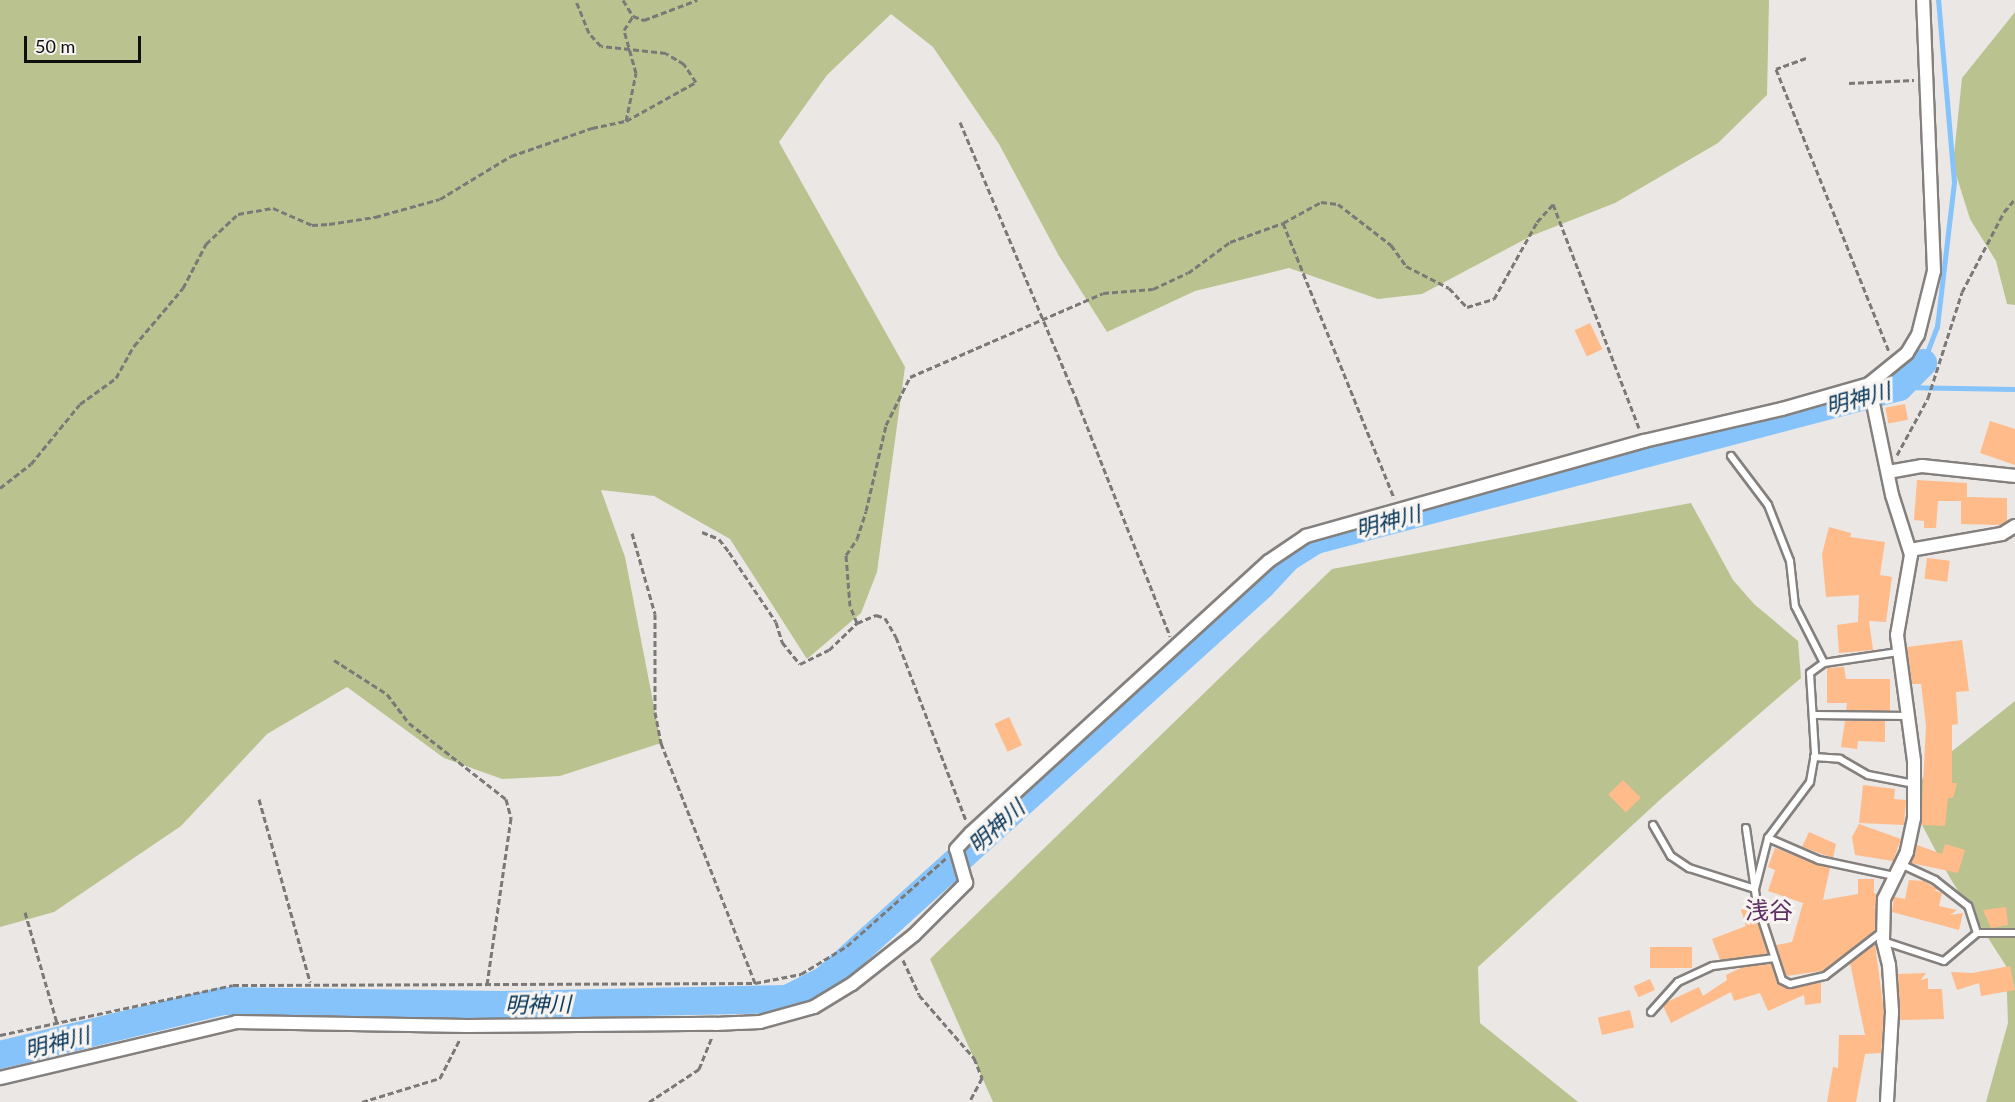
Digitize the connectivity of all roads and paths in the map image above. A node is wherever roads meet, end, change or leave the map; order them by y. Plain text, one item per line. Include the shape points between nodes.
1 (576, 0) edge
2 (623, 0) edge
3 (697, 0) edge
4 (1923, 0) edge
5 (633, 16) junction
6 (628, 50) junction
7 (1806, 58) dead end
8 (1928, 80) junction
9 (1849, 83) dead end
10 (626, 121) junction
11 (960, 122) dead end
12 (2015, 199) edge
13 (1283, 223) junction
14 (1043, 319) junction
15 (1894, 363) junction
16 (1869, 384) junction
17 (1644, 441) junction
18 (1731, 456) dead end
19 (1888, 472) junction
20 (2015, 476) edge
21 (0, 488) edge
22 (1399, 511) junction
23 (2015, 526) edge
24 (702, 532) dead end
25 (632, 533) dead end
26 (1910, 550) junction
27 (857, 623) junction
28 (1175, 648) junction
29 (1898, 652) junction
30 (334, 660) dead end
31 (1824, 663) junction
32 (1814, 715) junction
33 (1907, 716) junction
34 (1814, 757) junction
35 (1915, 784) junction
36 (259, 799) dead end
37 (1653, 825) dead end
38 (1746, 828) dead end
39 (971, 833) junction
40 (1768, 838) junction
41 (956, 849) junction
42 (1900, 864) junction
43 (1894, 876) junction
44 (1755, 889) junction
45 (25, 912) dead end
46 (1977, 933) junction
47 (2015, 933) edge
48 (1883, 936) junction
49 (898, 948) junction
50 (1774, 958) junction
51 (310, 982) junction
52 (755, 983) junction
53 (487, 984) junction
54 (1651, 1012) dead end
55 (57, 1023) junction
56 (718, 1024) junction
57 (467, 1026) junction
58 (0, 1035) edge
59 (0, 1078) edge
60 (362, 1102) edge
61 (649, 1102) edge
62 (969, 1102) edge
63 (1887, 1102) edge

1 - 6 path via 589,33 601,46
2 - 5 path
3 - 5 path via 644,20
4 - 8 street
5 - 6 path via 624,30
6 - 10 path via 636,74
6 - 10 path via 666,53 684,64 696,82
7 - 15 path via 1776,69
8 - 9 path
8 - 15 street via 1934,270 1918,335 1907,353
10 - 21 path via 525,151 490,167 450,196 375,217 312,225 273,208 238,214 206,244 183,288 134,346 116,378 80,404 31,465
11 - 14 path
12 - 19 path via 2004,212 1962,292 1928,398
13 - 14 path via 1230,242 1188,273 1153,289 1103,293
13 - 17 path via 1320,202 1338,204 1391,245 1406,266 1449,288 1467,308 1494,299 1537,222 1553,204
13 - 22 path
14 - 27 path via 910,378 886,425 866,511 857,539 846,555 850,606
14 - 28 path
15 - 16 street
16 - 17 street
16 - 19 street
17 - 22 street
18 - 31 lane via 1768,504 1790,561 1795,606
19 - 20 street via 1922,466
19 - 26 street
22 - 28 street via 1306,536 1269,561
23 - 26 street via 2002,534
24 - 27 path via 719,539 729,552 776,622 782,642 800,664 829,650
25 - 52 path via 655,614 655,712 661,743
26 - 29 street
27 - 39 path via 876,615 885,618 896,637
28 - 39 street
29 - 31 lane
29 - 33 street
30 - 53 path via 387,694 409,723 506,799 512,818
31 - 32 lane via 1810,673
32 - 33 lane
32 - 34 lane
33 - 35 street
34 - 35 lane via 1840,759 1868,775
34 - 40 lane via 1810,783
35 - 42 street via 1911,835
36 - 51 path
37 - 44 lane via 1671,856 1680,862
38 - 44 lane
39 - 41 street
40 - 43 lane via 1819,860
40 - 44 lane
41 - 49 street via 966,883
41 - 52 path via 847,946 801,974
42 - 43 street
42 - 46 lane via 1935,880 1968,906
43 - 48 street via 1884,898
44 - 50 lane
45 - 55 path
46 - 47 lane
46 - 48 lane via 1944,962
48 - 50 lane via 1826,975 1790,984 1782,980
48 - 63 street via 1892,1012
49 - 56 street via 852,984 814,1007 760,1022
49 - 62 path via 919,995 974,1058 982,1078
50 - 54 lane via 1713,966 1678,982
51 - 53 path
51 - 55 path via 233,985
52 - 53 path
55 - 58 path
56 - 57 street
56 - 61 path via 699,1069
57 - 59 street via 236,1022
57 - 60 path via 440,1078

